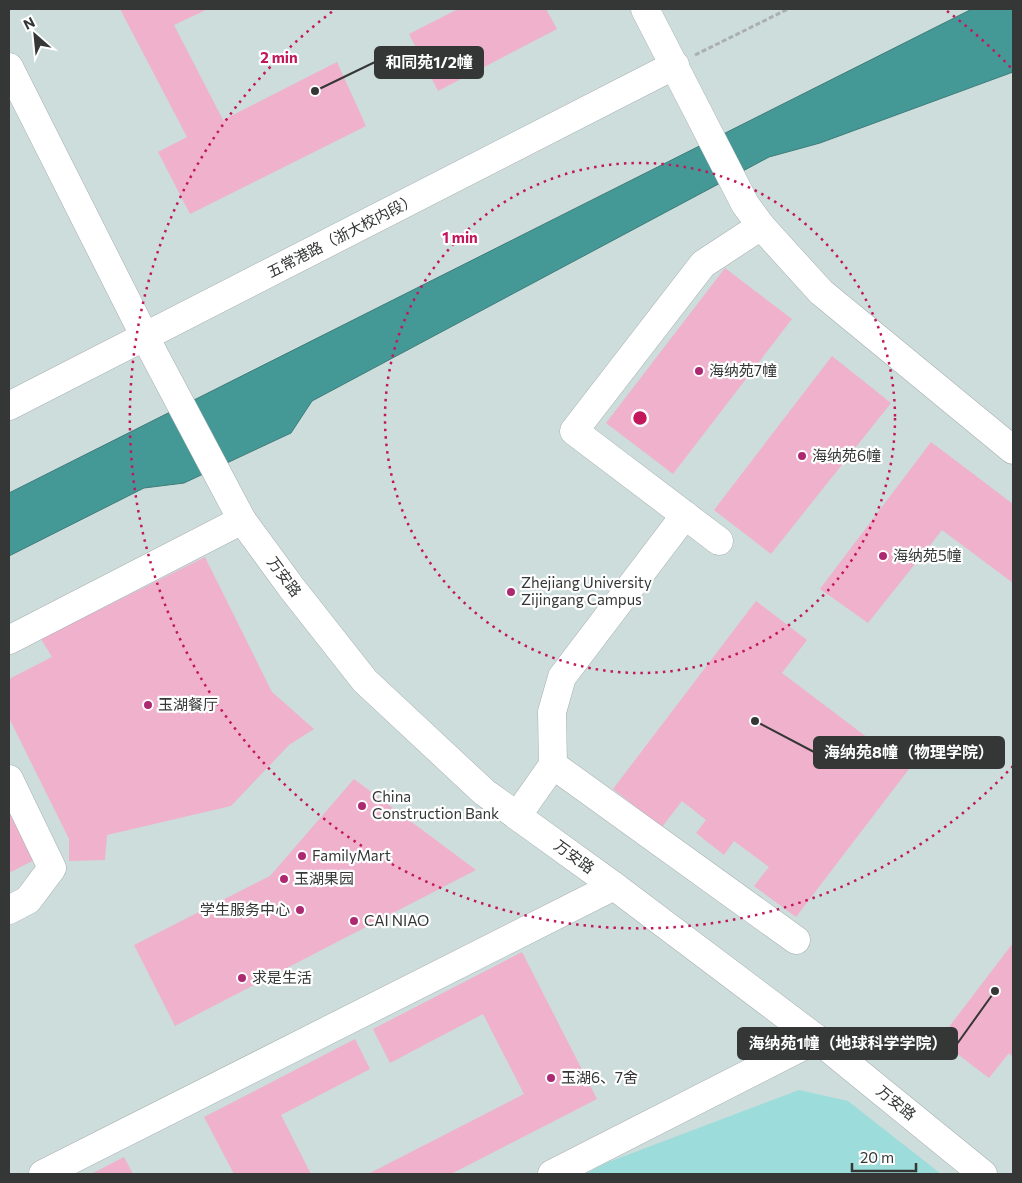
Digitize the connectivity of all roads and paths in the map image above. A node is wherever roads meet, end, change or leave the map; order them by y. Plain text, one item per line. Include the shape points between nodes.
1 (645, 9) edge
2 (788, 9) edge
3 (675, 65) junction
4 (9, 67) edge
5 (761, 226) junction
6 (145, 337) junction
7 (9, 406) edge
8 (1013, 450) edge
9 (685, 515) junction
10 (242, 520) junction
11 (719, 541) dead end
12 (9, 640) edge
13 (553, 765) junction
14 (9, 779) edge
15 (517, 816) junction
16 (614, 886) junction
17 (9, 910) edge
18 (796, 940) dead end
19 (817, 1039) junction
20 (43, 1174) edge
21 (552, 1174) edge
22 (982, 1174) edge

1 - 3 street
2 - 3 path
3 - 5 street via 745,204
3 - 6 street, 五常港路（浙大校内段）
4 - 6 street, 万安路
5 - 8 street via 821,292
5 - 9 street via 703,264 574,430
6 - 7 street, 五常港路（浙大校内段）
6 - 10 street, 万安路
9 - 11 street
9 - 13 street via 562,677 552,712
10 - 12 street
10 - 15 street, 万安路 via 365,681 484,792
13 - 15 street
13 - 18 street
14 - 17 street via 52,868 28,900
15 - 16 street, 万安路
16 - 19 street, 万安路
16 - 20 street
19 - 21 street
19 - 22 street, 万安路

